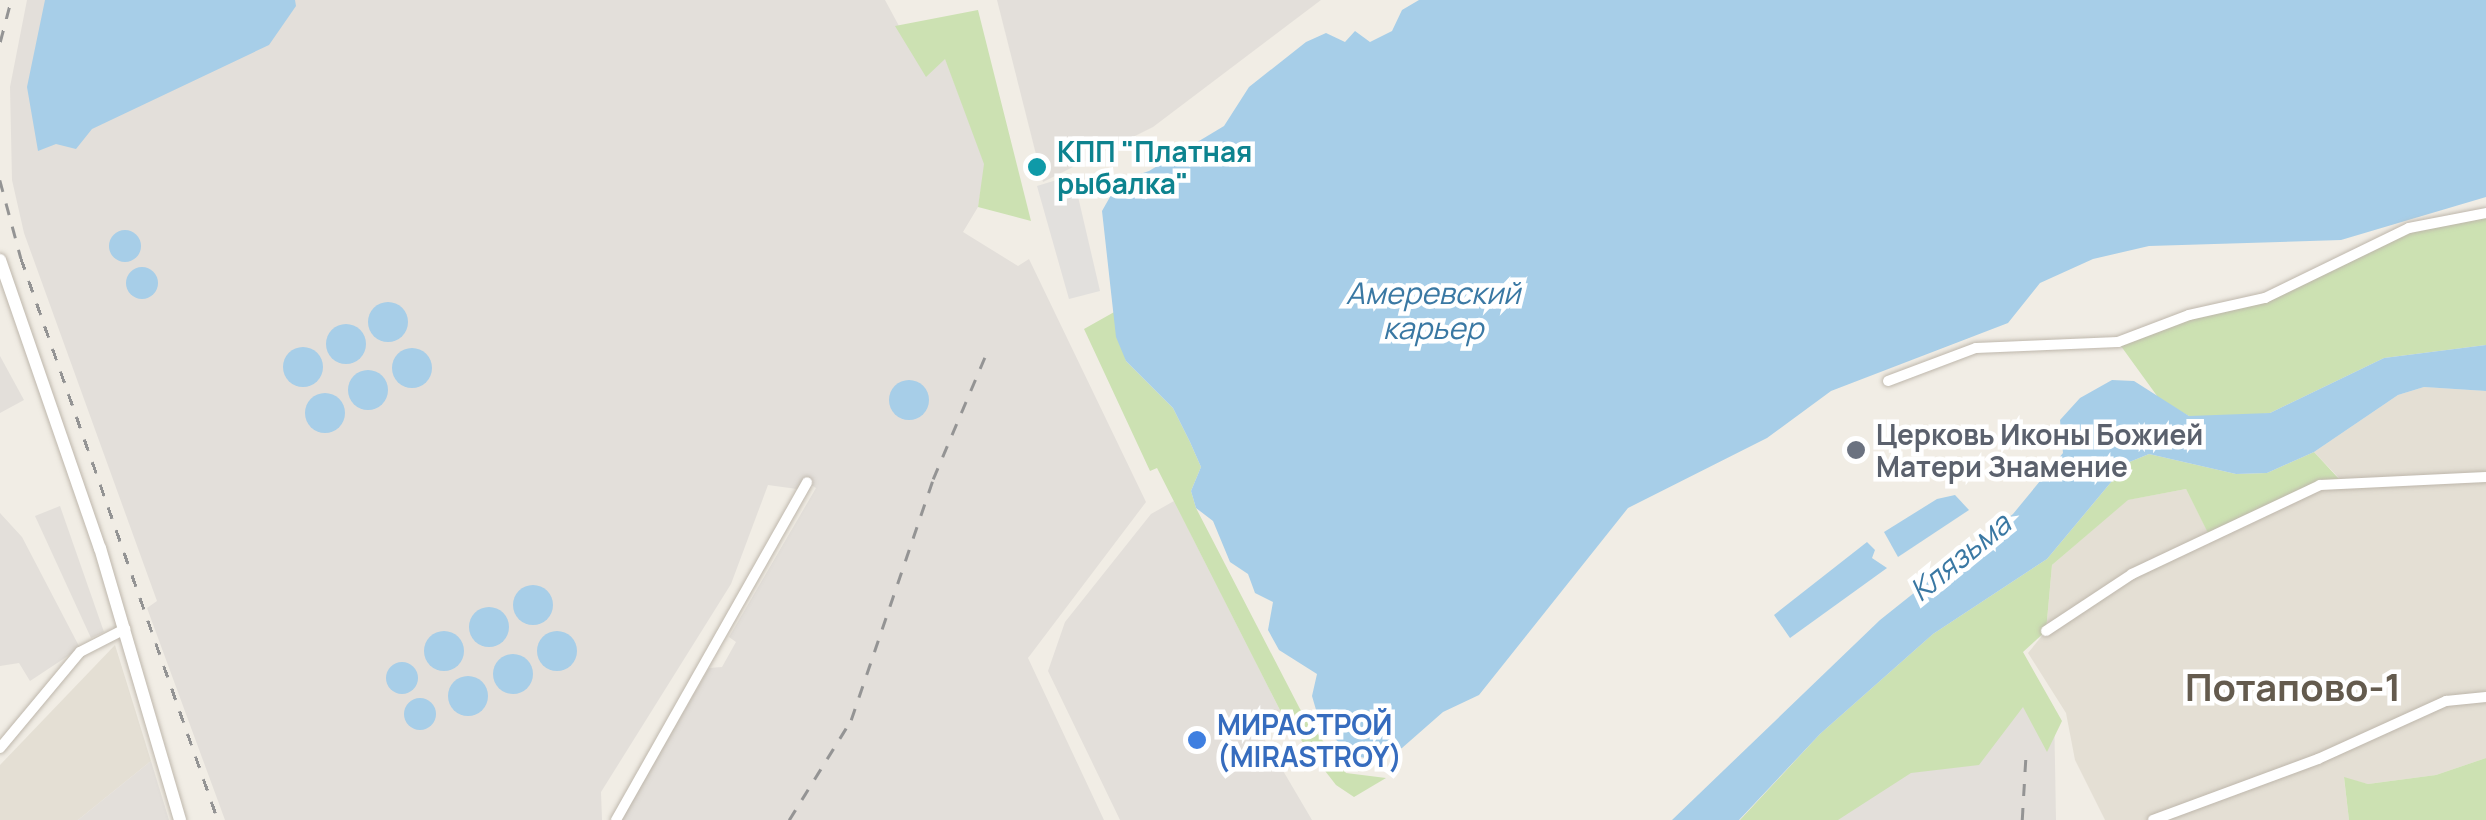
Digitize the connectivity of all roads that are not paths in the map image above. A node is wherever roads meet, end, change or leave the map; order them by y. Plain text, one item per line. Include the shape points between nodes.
1 (2486, 213) edge
2 (0, 260) edge
3 (1888, 382) dead end
4 (2486, 477) edge
5 (807, 482) dead end
6 (125, 629) junction
7 (2046, 631) dead end
8 (2486, 698) edge
9 (0, 748) edge
10 (180, 820) edge
11 (616, 820) edge
12 (2152, 820) edge

1 - 3 street via 2409,228 2265,298 2189,315 2118,342 1976,348
2 - 6 street
4 - 7 street via 2320,484 2132,574
5 - 11 street
6 - 9 street via 80,652
6 - 10 street
8 - 12 street via 2446,701 2318,759

